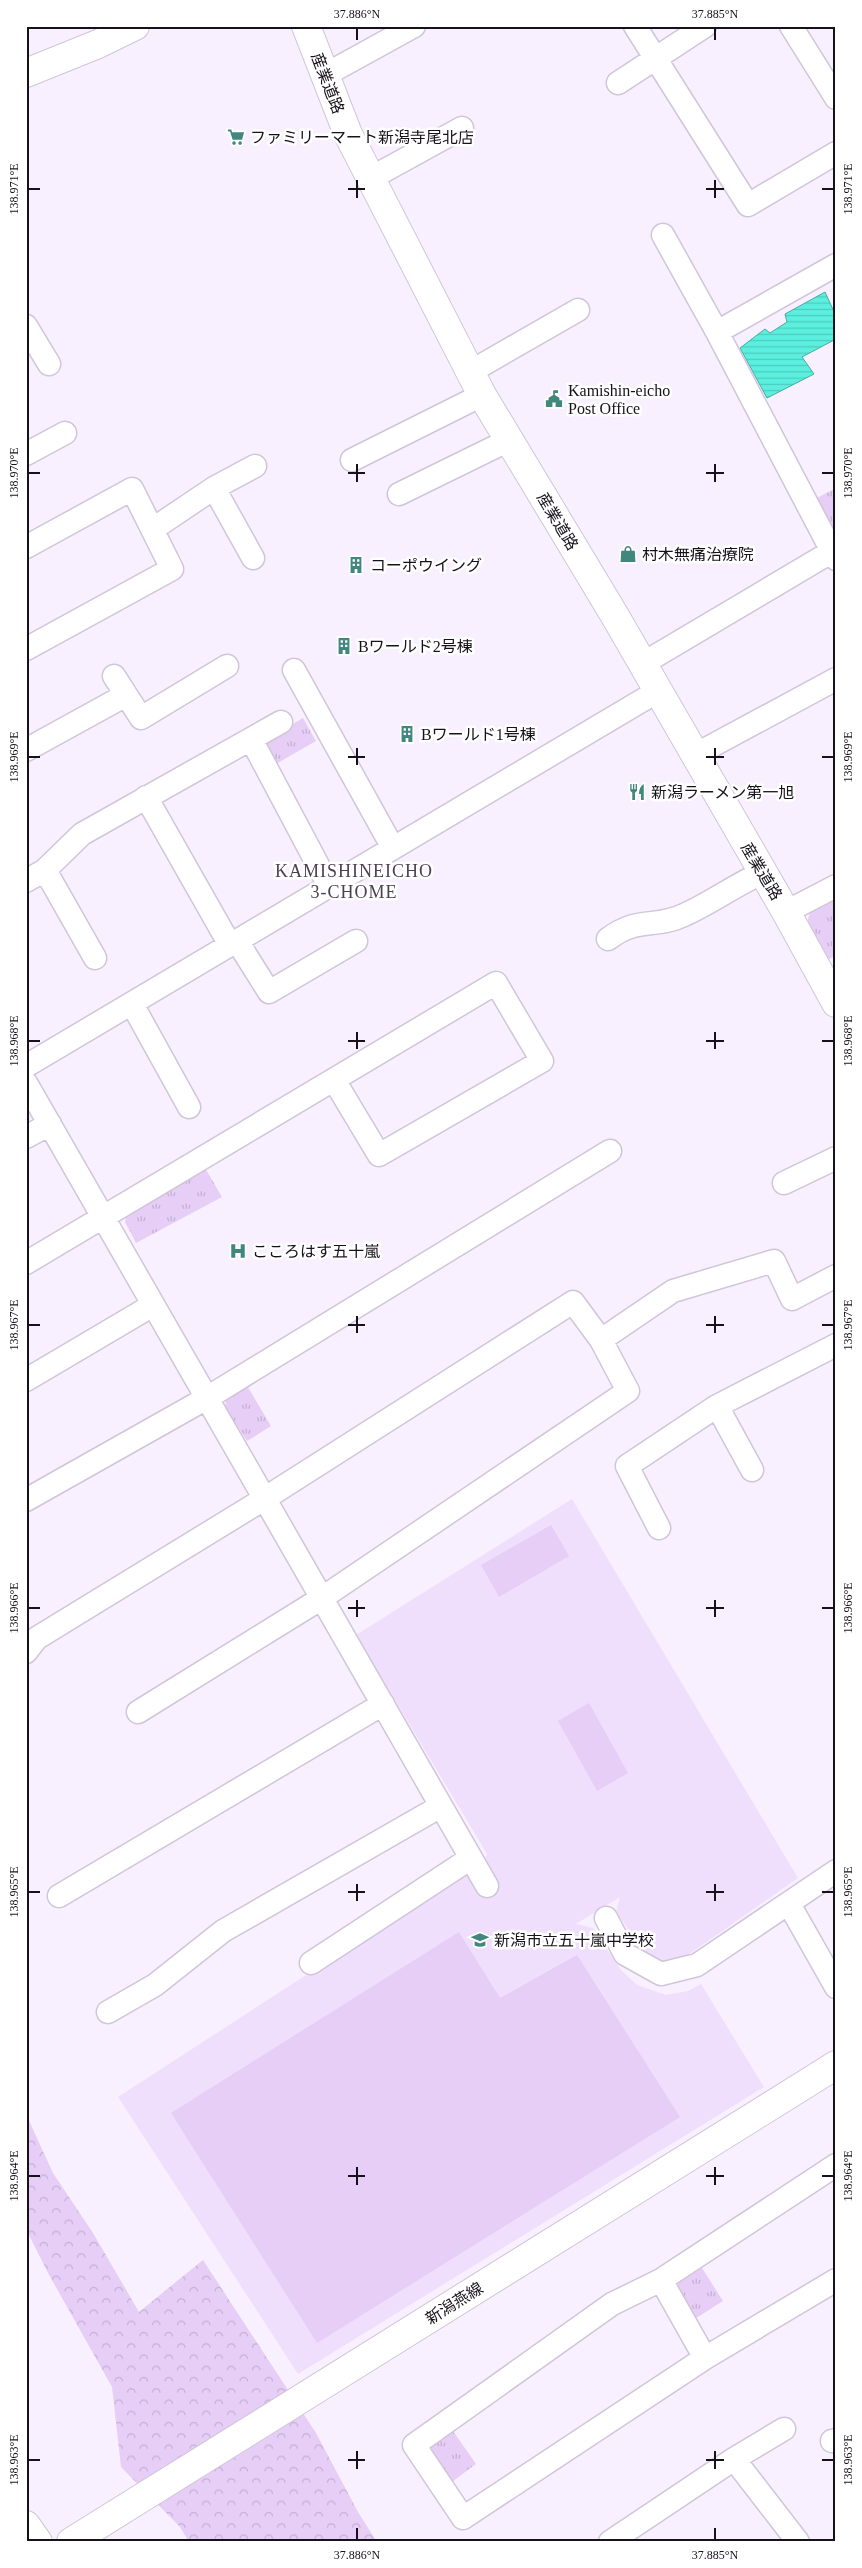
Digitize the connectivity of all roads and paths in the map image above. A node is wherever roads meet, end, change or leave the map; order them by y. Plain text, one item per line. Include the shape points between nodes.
1 (135, 26) edge
2 (306, 26) edge
3 (414, 26) edge
4 (635, 26) edge
5 (705, 26) edge
6 (791, 26) edge
7 (655, 58) junction
8 (26, 73) edge
9 (325, 74) junction
10 (618, 83) dead end
11 (836, 98) edge
12 (462, 128) dead end
13 (836, 153) edge
14 (371, 178) junction
15 (663, 236) dead end
16 (835, 267) edge
17 (578, 310) dead end
18 (26, 326) edge
19 (717, 332) junction
20 (49, 364) dead end
21 (476, 383) junction
22 (65, 433) dead end
23 (509, 440) junction
24 (26, 454) edge
25 (352, 460) dead end
26 (255, 466) dead end
27 (214, 488) junction
28 (399, 494) dead end
29 (153, 529) junction
30 (26, 547) edge
31 (834, 554) edge
32 (253, 558) dead end
33 (26, 649) edge
34 (642, 664) junction
35 (226, 666) dead end
36 (294, 670) dead end
37 (114, 676) dead end
38 (836, 679) edge
39 (658, 691) junction
40 (126, 694) junction
41 (281, 722) dead end
42 (251, 739) junction
43 (26, 750) edge
44 (695, 755) junction
45 (146, 797) junction
46 (394, 848) junction
47 (762, 873) junction
48 (36, 876) edge
49 (329, 886) junction
50 (836, 886) edge
51 (786, 912) junction
52 (608, 939) dead end
53 (356, 941) dead end
54 (233, 943) junction
55 (95, 958) dead end
56 (836, 1003) edge
57 (132, 1004) junction
58 (26, 1066) edge
59 (334, 1080) junction
60 (26, 1083) edge
61 (189, 1107) dead end
62 (50, 1124) junction
63 (26, 1138) edge
64 (610, 1151) dead end
65 (836, 1158) edge
66 (784, 1183) dead end
67 (103, 1216) junction
68 (26, 1263) edge
69 (836, 1276) edge
70 (154, 1305) junction
71 (601, 1340) junction
72 (836, 1345) edge
73 (26, 1380) edge
74 (207, 1398) junction
75 (717, 1406) junction
76 (752, 1470) dead end
77 (264, 1499) junction
78 (26, 1500) edge
79 (659, 1528) dead end
80 (322, 1598) junction
81 (26, 1652) edge
82 (383, 1704) junction
83 (138, 1712) dead end
84 (442, 1806) junction
85 (471, 1858) junction
86 (836, 1871) edge
87 (487, 1886) dead end
88 (58, 1896) dead end
89 (789, 1904) junction
90 (606, 1918) dead end
91 (312, 1963) dead end
92 (836, 1987) edge
93 (108, 2012) dead end
94 (836, 2065) edge
95 (836, 2164) edge
96 (661, 2280) junction
97 (836, 2280) edge
98 (705, 2358) junction
99 (784, 2429) dead end
100 (734, 2459) junction
101 (26, 2525) edge
102 (38, 2542) edge
103 (71, 2542) edge
104 (610, 2542) edge
105 (798, 2542) edge

1 - 8 main road
2 - 9 main road, 産業道路
3 - 9 street
4 - 7 street
5 - 7 street
6 - 11 street
7 - 10 street
7 - 13 street via 748,205
9 - 14 main road, 産業道路 via 348,134
12 - 14 street
14 - 21 main road, 産業道路
15 - 19 street
16 - 19 street
17 - 21 street
18 - 20 street
19 - 31 street
21 - 23 main road, 産業道路
21 - 25 street
22 - 24 street
23 - 28 street
23 - 34 main road, 産業道路
26 - 27 street
27 - 29 street
27 - 32 street
29 - 30 street via 132,489
29 - 33 street via 172,569
31 - 34 street
34 - 39 main road, 産業道路
35 - 40 street via 141,718
36 - 46 street
37 - 40 street
38 - 44 street
39 - 44 main road, 産業道路
39 - 46 street
40 - 43 street
41 - 42 street
42 - 45 street
42 - 49 street
44 - 47 main road, 産業道路
45 - 48 street via 82,834
45 - 54 street
46 - 49 street
47 - 51 main road, 産業道路
47 - 52 street via 738,883 682,916 638,923 621,929
48 - 55 street
49 - 54 street
50 - 51 street
51 - 56 main road, 産業道路
53 - 54 street via 269,992
54 - 57 street
57 - 58 street
57 - 61 street
59 - 59 street via 379,1155 542,1060 496,983
59 - 67 street
60 - 62 street
62 - 63 street
62 - 67 street
64 - 74 street
65 - 66 street
67 - 68 street
67 - 70 street
69 - 71 street via 792,1299 774,1261 673,1291
70 - 73 street
70 - 74 street
71 - 77 street via 573,1302
71 - 80 street via 628,1391
72 - 75 street
74 - 77 street
74 - 78 street
75 - 76 street
75 - 79 street via 627,1466
77 - 80 street
77 - 81 street via 37,1638
80 - 82 street
80 - 83 street
82 - 84 street
82 - 88 street
84 - 85 street
84 - 93 street via 223,1931 155,1985
85 - 87 street
85 - 91 street
86 - 89 street
89 - 90 street via 697,1965 661,1974 624,1954
89 - 92 street
94 - 103 main road, 新潟燕線
95 - 96 street
96 - 98 street
96 - 98 street via 612,2304 414,2444 463,2518
97 - 98 street
99 - 100 street
100 - 104 street
100 - 105 street
101 - 102 main road

